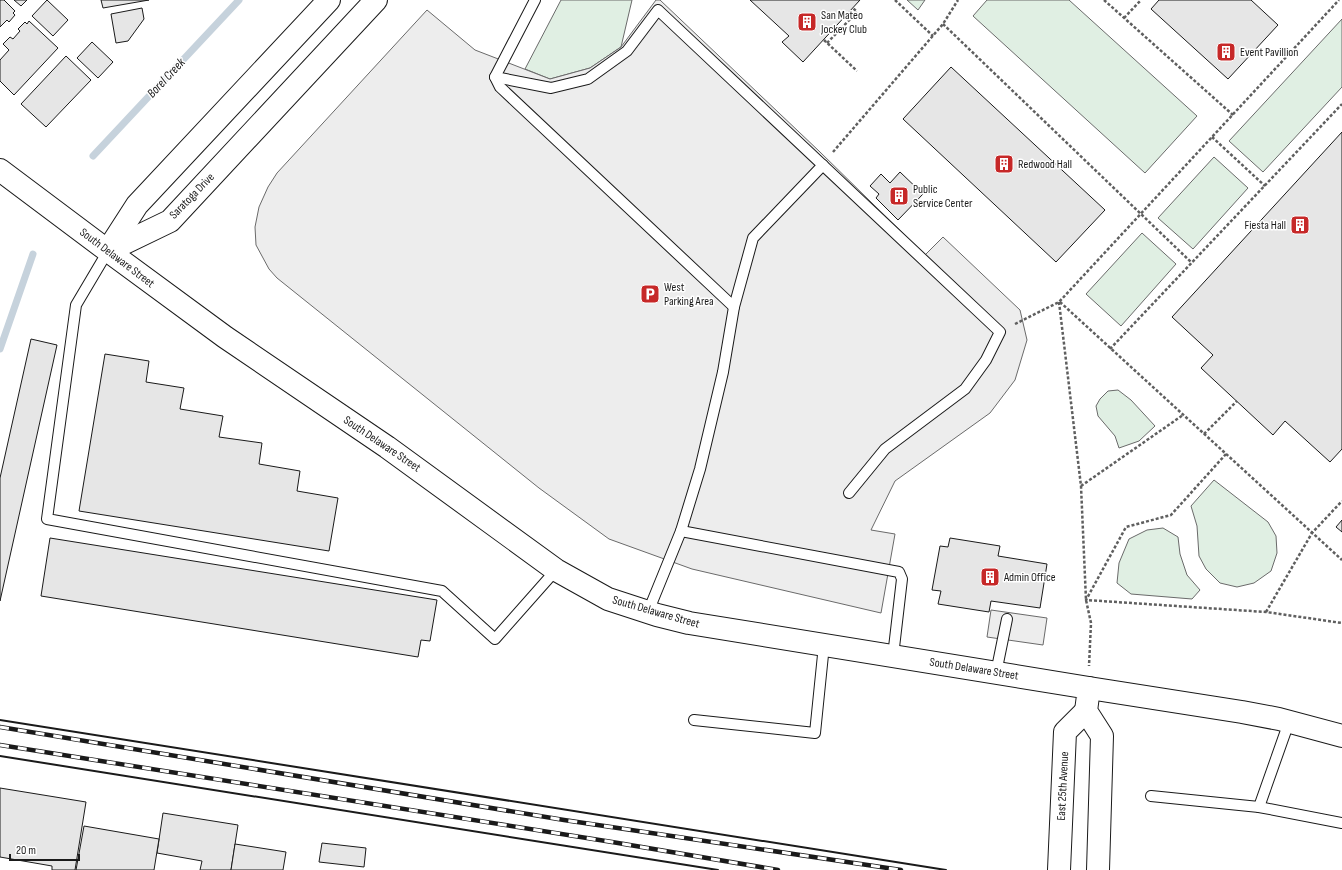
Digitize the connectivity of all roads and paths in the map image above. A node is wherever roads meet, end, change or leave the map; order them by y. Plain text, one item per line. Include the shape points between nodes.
1 (376, 0) edge
2 (535, 0) edge
3 (895, 0) edge
4 (958, 0) edge
5 (1104, 0) edge
6 (1141, 0) edge
7 (1337, 1) edge
8 (322, 7) edge
9 (853, 8) dead end
10 (1124, 18) junction
11 (943, 24) junction
12 (933, 36) junction
13 (824, 40) dead end
14 (828, 43) junction
15 (857, 71) dead end
16 (495, 77) junction
17 (1342, 104) edge
18 (1233, 115) junction
19 (1212, 137) junction
20 (823, 165) junction
21 (0, 170) edge
22 (1264, 186) junction
23 (1141, 214) junction
24 (108, 251) junction
25 (1192, 263) junction
26 (1059, 302) junction
27 (734, 307) junction
28 (1000, 332) junction
29 (1110, 349) junction
30 (1237, 401) dead end
31 (1183, 415) junction
32 (1204, 434) junction
33 (1226, 454) junction
34 (1081, 486) junction
35 (849, 493) dead end
36 (1342, 501) edge
37 (681, 531) junction
38 (1312, 533) junction
39 (1342, 560) edge
40 (556, 570) junction
41 (1086, 600) junction
42 (648, 612) junction
43 (1266, 612) junction
44 (1007, 619) dead end
45 (1342, 623) edge
46 (824, 645) junction
47 (893, 656) junction
48 (996, 673) junction
49 (1089, 688) junction
50 (1086, 711) junction
51 (694, 720) dead end
52 (1289, 722) junction
53 (1342, 736) edge
54 (1152, 796) dead end
55 (1260, 807) junction
56 (1342, 823) edge
57 (1059, 870) edge
58 (1098, 870) edge

1 - 24 main road, Saratoga Drive via 170,221
2 - 16 lane
3 - 12 path
4 - 11 path
5 - 10 path
6 - 10 path
7 - 18 path
8 - 24 main road via 137,205
9 - 14 path via 856,12
10 - 18 path
11 - 12 path
11 - 23 path
12 - 20 path
13 - 14 path
14 - 15 path
16 - 20 lane via 551,88 588,79 627,51 658,10
16 - 27 lane via 500,87
17 - 22 path
18 - 19 path
19 - 22 path
19 - 23 path
20 - 27 lane via 753,238
20 - 28 lane
21 - 24 main road, South Delaware Street
22 - 25 path
23 - 25 path
23 - 26 path
24 - 40 main road, South Delaware Street via 268,368 422,472
24 - 40 lane via 76,305 47,519 442,591 495,639
25 - 29 path
26 - 28 path
26 - 29 path
26 - 34 path
27 - 37 lane via 723,372 700,469
28 - 35 lane via 986,360 965,389 885,448
29 - 31 path
30 - 32 path
31 - 32 path
31 - 34 path
32 - 33 path
33 - 38 path
33 - 41 path via 1170,515 1126,527
34 - 41 path
36 - 38 path
37 - 42 lane
37 - 47 lane via 899,572 902,579
38 - 39 path
38 - 43 path
40 - 42 main road, South Delaware Street via 608,599
41 - 43 path
41 - 49 path via 1091,623
42 - 46 main road, South Delaware Street via 689,623
43 - 45 path
44 - 48 lane
46 - 47 main road, South Delaware Street
46 - 51 lane via 815,733
47 - 48 main road, South Delaware Street
48 - 49 main road, South Delaware Street
49 - 50 main road
49 - 52 main road, South Delaware Street
50 - 57 main road, East 25th Avenue via 1065,732
50 - 58 main road via 1102,736
52 - 53 main road, South Delaware Street
52 - 55 lane
54 - 55 lane
55 - 56 lane

